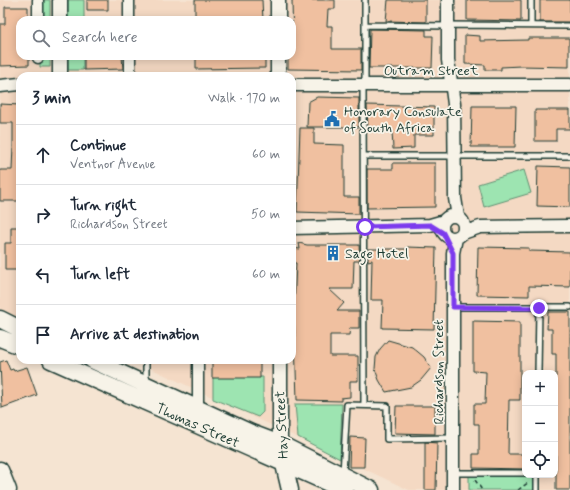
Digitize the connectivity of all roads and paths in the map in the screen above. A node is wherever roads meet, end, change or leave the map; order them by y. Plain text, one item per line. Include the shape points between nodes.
1 (38, 0) edge
2 (60, 0) edge
3 (129, 0) edge
4 (278, 0) edge
5 (365, 0) edge
6 (448, 0) edge
7 (531, 0) edge
8 (38, 16) edge
9 (60, 16) edge
10 (129, 16) edge
11 (278, 16) edge
12 (365, 25) junction
13 (531, 25) junction
14 (448, 26) junction
15 (570, 26) edge
16 (60, 60) edge
17 (130, 60) edge
18 (278, 60) edge
19 (60, 72) edge
20 (130, 72) edge
21 (278, 72) edge
22 (296, 85) edge
23 (364, 85) junction
24 (452, 85) junction
25 (570, 85) edge
26 (0, 86) edge
27 (16, 86) edge
28 (364, 156) junction
29 (455, 156) junction
30 (570, 156) edge
31 (570, 226) edge
32 (365, 227) junction
33 (452, 227) junction
34 (296, 228) edge
35 (453, 307) junction
36 (539, 308) junction
37 (570, 308) edge
38 (0, 320) edge
39 (16, 326) edge
40 (0, 338) edge
41 (16, 344) edge
42 (64, 364) edge
43 (101, 364) edge
44 (146, 364) edge
45 (198, 364) edge
46 (280, 364) edge
47 (538, 370) edge
48 (146, 384) junction
49 (364, 405) junction
50 (198, 409) junction
51 (453, 438) junction
52 (280, 444) junction
53 (283, 463) junction
54 (0, 470) edge
55 (453, 473) junction
56 (522, 473) edge
57 (473, 478) dead end
58 (534, 478) edge
59 (537, 478) edge
60 (343, 483) edge
61 (8, 490) edge
62 (290, 490) edge
63 (371, 490) edge
64 (453, 490) edge
65 (482, 490) edge
66 (518, 490) edge
67 (537, 490) edge

1 - 8 street
2 - 9 main road
3 - 10 street
4 - 11 main road
5 - 12 lane
6 - 14 street
7 - 13 lane
12 - 14 lane
12 - 23 lane
13 - 14 lane
13 - 15 lane
14 - 24 street via 448,60
16 - 19 main road
17 - 20 street
18 - 21 main road
22 - 23 street, Outram Street
23 - 24 street, Outram Street
23 - 28 lane
24 - 25 street, Outram Street
24 - 29 street
26 - 27 street
28 - 29 lane
28 - 32 lane
29 - 30 lane
29 - 33 street
31 - 33 street
32 - 33 street
32 - 34 street
32 - 49 lane
33 - 35 street, Richardson Street
35 - 36 lane
35 - 51 street, Richardson Street
36 - 37 lane
36 - 47 lane
38 - 39 main road
40 - 41 main road
42 - 53 main road, Thomas Street
43 - 48 main road, Thomas Street
44 - 48 lane
45 - 50 street
46 - 52 main road, Hay Street
48 - 50 main road, Thomas Street
49 - 51 lane via 387,406 387,439
49 - 60 lane via 347,405
50 - 52 main road, Thomas Street
51 - 55 street, Richardson Street
52 - 53 main road, Hay Street
52 - 60 main road, Thomas Street
53 - 60 main road, Thomas Street
53 - 62 main road, Hay Street
54 - 61 main road
55 - 56 lane
55 - 64 street, Richardson Street
57 - 65 path
58 - 66 path
59 - 67 lane
60 - 63 main road, Thomas Street

